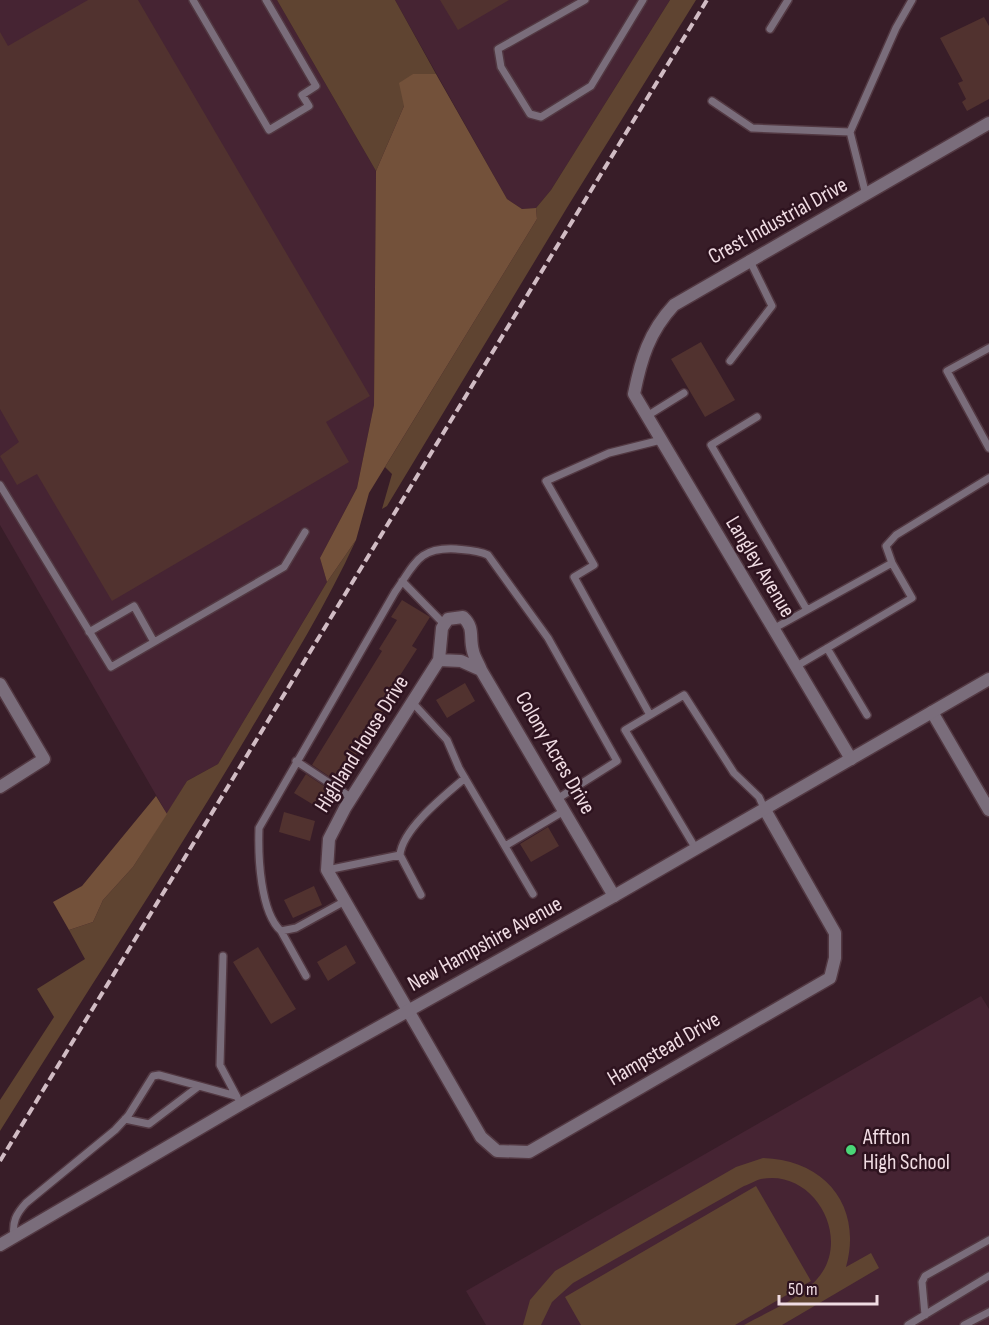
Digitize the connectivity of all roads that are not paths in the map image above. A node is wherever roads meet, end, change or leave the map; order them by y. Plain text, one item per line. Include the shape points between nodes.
1 (193, 0) edge
2 (266, 0) edge
3 (585, 0) edge
4 (644, 0) edge
5 (789, 0) edge
6 (912, 0) edge
7 (771, 29) dead end
8 (712, 101) dead end
9 (989, 123) edge
10 (850, 132) junction
11 (867, 195) junction
12 (749, 259) junction
13 (989, 348) edge
14 (730, 361) dead end
15 (684, 393) dead end
16 (634, 394) joint
17 (647, 416) junction
18 (758, 417) dead end
19 (661, 440) junction
20 (989, 448) edge
21 (989, 478) edge
22 (0, 485) edge
23 (305, 532) dead end
24 (892, 563) junction
25 (402, 581) junction
26 (807, 610) junction
27 (443, 623) junction
28 (773, 629) junction
29 (89, 632) junction
30 (154, 642) junction
31 (827, 648) junction
32 (439, 660) junction
33 (795, 668) junction
34 (481, 670) junction
35 (989, 680) edge
36 (0, 684) edge
37 (412, 702) junction
38 (932, 712) junction
39 (650, 715) junction
40 (867, 715) dead end
41 (851, 759) junction
42 (296, 761) junction
43 (465, 778) junction
44 (0, 787) edge
45 (352, 798) junction
46 (557, 799) junction
47 (765, 810) junction
48 (989, 810) edge
49 (564, 811) junction
50 (505, 846) junction
51 (696, 850) junction
52 (400, 855) junction
53 (327, 870) junction
54 (533, 894) dead end
55 (422, 895) dead end
56 (614, 896) junction
57 (345, 901) junction
58 (281, 931) junction
59 (223, 956) dead end
60 (306, 976) dead end
61 (409, 1010) junction
62 (199, 1086) junction
63 (239, 1100) junction
64 (125, 1119) junction
65 (14, 1237) junction
66 (989, 1240) edge
67 (0, 1245) edge
68 (989, 1276) edge
69 (989, 1312) edge
70 (925, 1315) junction
71 (908, 1325) edge
72 (964, 1325) edge

1 - 2 lane via 269,130 309,106 302,95 316,86
3 - 4 lane via 498,49 501,67 530,114 541,117 591,86
5 - 7 lane
6 - 10 lane
8 - 10 lane via 752,129
9 - 11 street, Crest Industrial Drive
10 - 11 lane
11 - 12 street, Crest Industrial Drive
12 - 14 lane via 772,306
12 - 16 street, Crest Industrial Drive via 674,305 659,321 646,345
13 - 20 lane via 947,370
15 - 17 lane
16 - 17 street, Langley Avenue
17 - 19 street, Langley Avenue
18 - 26 lane via 711,445
19 - 28 street, Langley Avenue
19 - 39 lane via 609,453 546,481 594,565 574,577
21 - 24 lane via 896,535 886,546
22 - 29 lane
23 - 30 lane via 284,567
24 - 26 lane
24 - 31 lane via 912,598
25 - 27 lane
25 - 42 lane
25 - 46 lane via 429,550 480,551 488,555 515,590 548,638 617,761
26 - 28 lane
27 - 32 street
27 - 34 street, Colony Acres Drive via 456,616 468,622 472,649
28 - 33 street, Langley Avenue
29 - 30 lane via 111,667
29 - 30 lane via 134,606
31 - 33 lane
31 - 40 lane
32 - 34 street via 461,661
32 - 37 street, Highland House Drive
33 - 41 street, Langley Avenue
34 - 46 street, Colony Acres Drive
35 - 38 street, New Hampshire Avenue
36 - 44 street via 44,759
37 - 43 lane via 447,740
37 - 45 street, Highland House Drive
38 - 41 street, New Hampshire Avenue
38 - 48 street
39 - 47 lane via 684,695 734,773 759,797
39 - 51 lane via 625,730
41 - 47 street, New Hampshire Avenue
42 - 45 lane
42 - 58 lane via 259,828 258,857 268,909 271,920
43 - 50 lane
43 - 52 lane via 423,816 400,848
45 - 53 street, Highland House Drive via 329,839
46 - 49 street, Colony Acres Drive
47 - 51 street, New Hampshire Avenue
47 - 61 street, Hampstead Drive via 835,933 830,978 529,1152 497,1151 481,1137
49 - 50 lane
49 - 56 street, Colony Acres Drive
50 - 54 lane
51 - 56 street, New Hampshire Avenue
52 - 53 lane
52 - 55 lane
53 - 57 street
56 - 61 street, New Hampshire Avenue
57 - 58 lane via 296,928
57 - 61 street
58 - 60 lane
59 - 63 lane via 220,1065
61 - 63 street, New Hampshire Avenue
62 - 63 lane
62 - 64 lane via 149,1124
62 - 64 lane via 155,1075
63 - 65 street, New Hampshire Avenue
64 - 65 lane via 26,1203 16,1214
65 - 67 street, New Hampshire Avenue
66 - 70 lane via 925,1276
68 - 70 lane
69 - 72 lane
70 - 71 lane

